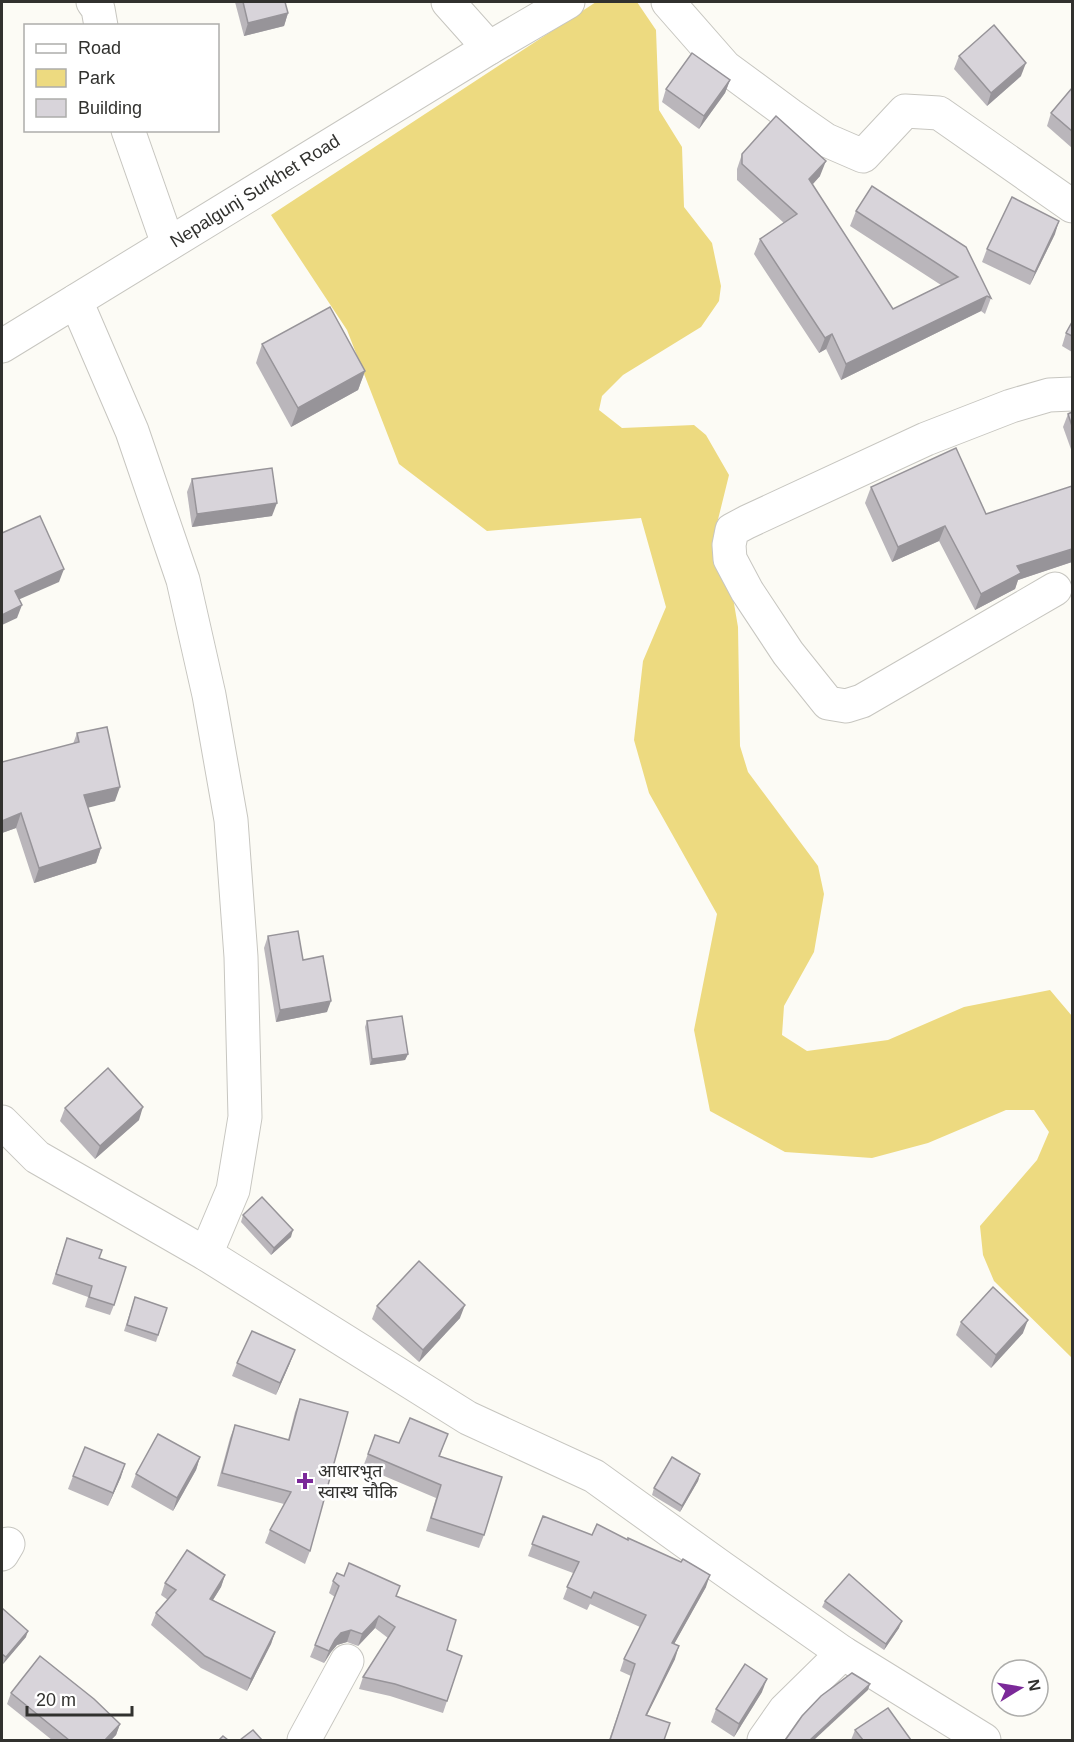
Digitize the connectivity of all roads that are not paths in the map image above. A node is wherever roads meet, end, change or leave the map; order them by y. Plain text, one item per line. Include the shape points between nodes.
1 (93, 2) edge
2 (448, 2) edge
3 (568, 2) edge
4 (668, 2) edge
5 (101, 24) edge
6 (498, 42) junction
7 (129, 132) edge
8 (1072, 206) edge
9 (168, 244) junction
10 (76, 301) junction
11 (2, 346) edge
12 (1072, 394) edge
13 (1055, 589) dead end
14 (2, 1122) edge
15 (206, 1254) junction
16 (843, 1653) junction
17 (347, 1660) dead end
18 (304, 1740) edge
19 (764, 1740) edge
20 (984, 1740) edge

1 - 5 street
2 - 6 street
3 - 6 street, Nepalgunj Surkhet Road
4 - 8 street via 724,67 826,140 863,156 905,111 939,113
6 - 9 street, Nepalgunj Surkhet Road
7 - 9 street
9 - 10 street, Nepalgunj Surkhet Road
10 - 11 street, Nepalgunj Surkhet Road
10 - 15 street via 132,431 183,580 209,694 231,820 245,1117 233,1190
12 - 13 street via 1049,394 926,439 732,530 729,545 730,559 747,591 828,704 846,706 862,700
14 - 15 street via 37,1157
15 - 16 street via 468,1418 594,1476
16 - 19 street via 785,1710
16 - 20 street
17 - 18 street

